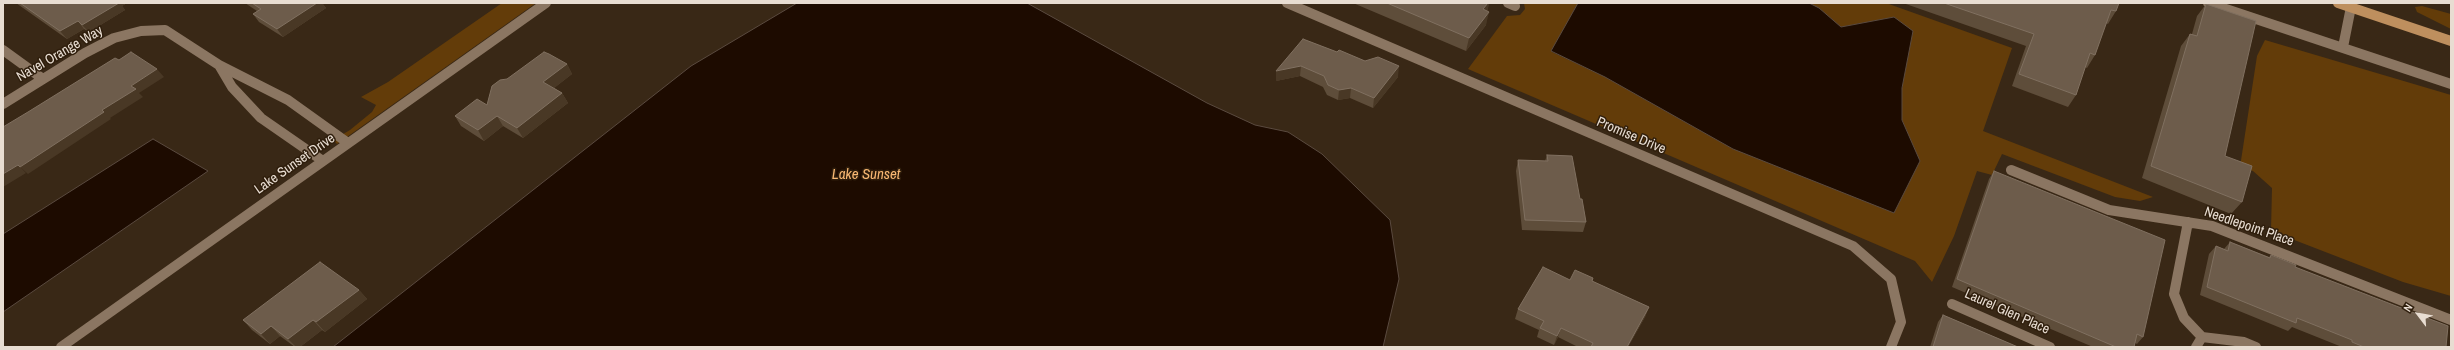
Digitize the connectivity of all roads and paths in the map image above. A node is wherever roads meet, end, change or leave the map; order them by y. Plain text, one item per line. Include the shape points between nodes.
1 (546, 3) edge
2 (1286, 3) edge
3 (2208, 3) edge
4 (2338, 3) edge
5 (2351, 5) edge
6 (2451, 40) edge
7 (2343, 48) junction
8 (3, 50) edge
9 (219, 65) junction
10 (43, 79) junction
11 (2451, 84) edge
12 (3, 104) edge
13 (348, 143) junction
14 (323, 161) junction
15 (2011, 170) dead end
16 (2188, 222) junction
17 (1952, 304) dead end
18 (2451, 320) edge
19 (2202, 337) junction
20 (61, 347) edge
21 (1892, 347) edge
22 (2050, 347) edge
23 (2196, 347) edge
24 (2256, 347) edge

1 - 13 street, Lake Sunset Drive
2 - 21 street, Promise Drive via 1853,246 1891,279 1901,322
3 - 7 street
4 - 5 main road
5 - 6 main road
5 - 7 street
7 - 11 street
8 - 10 street
9 - 10 street, Navel Orange Way via 165,30 140,31 114,38
9 - 13 street, Navel Orange Way via 288,100
9 - 14 street via 232,86 261,118
10 - 12 street, Navel Orange Way
13 - 14 street, Lake Sunset Drive
14 - 20 street, Lake Sunset Drive
15 - 16 street, Needlepoint Place via 2109,210
16 - 18 street, Needlepoint Place via 2212,226 2242,237
16 - 19 street via 2174,294 2184,318
17 - 22 street, Laurel Glen Place
19 - 23 street
19 - 24 street via 2244,342

